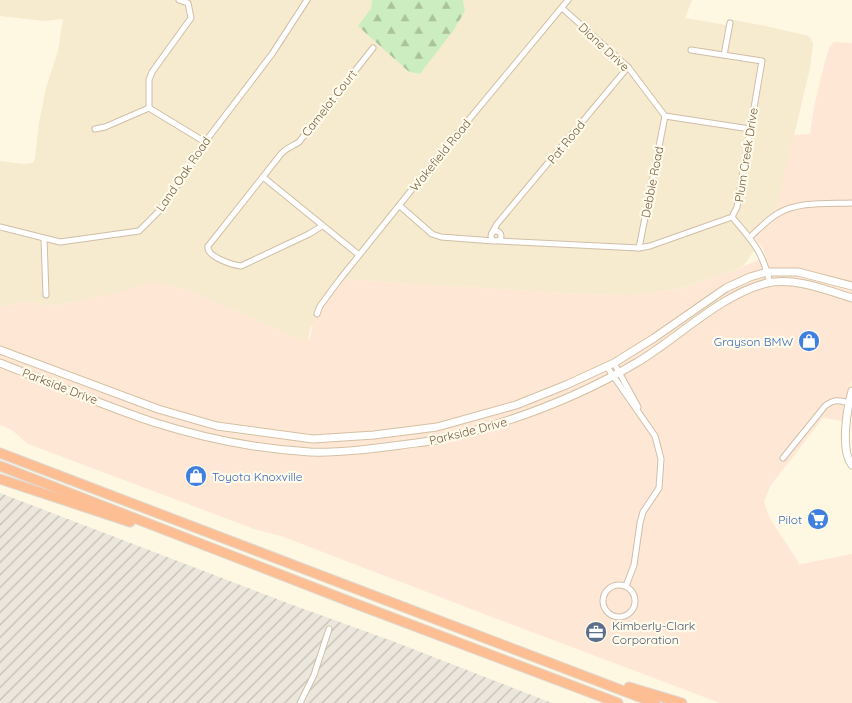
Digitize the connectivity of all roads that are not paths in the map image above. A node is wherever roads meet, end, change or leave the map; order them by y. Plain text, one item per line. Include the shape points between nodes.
1 (179, 0) edge
2 (307, 0) edge
3 (568, 0) edge
4 (562, 8) junction
5 (730, 23) dead end
6 (373, 48) dead end
7 (691, 50) dead end
8 (724, 55) junction
9 (628, 66) junction
10 (149, 108) junction
11 (665, 116) junction
12 (96, 129) dead end
13 (750, 129) junction
14 (205, 142) junction
15 (263, 177) junction
16 (852, 203) edge
17 (400, 206) junction
18 (732, 216) junction
19 (504, 217) junction
20 (322, 226) junction
21 (0, 227) edge
22 (492, 234) junction
23 (750, 237) junction
24 (499, 238) junction
25 (44, 239) junction
26 (481, 239) junction
27 (639, 248) junction
28 (359, 255) junction
29 (767, 272) junction
30 (817, 276) junction
31 (770, 283) junction
32 (852, 286) edge
33 (817, 288) junction
34 (46, 295) dead end
35 (852, 298) edge
36 (317, 314) dead end
37 (0, 350) edge
38 (0, 363) edge
39 (610, 365) junction
40 (616, 374) junction
41 (852, 391) edge
42 (851, 403) edge
43 (0, 453) edge
44 (782, 458) dead end
45 (852, 464) edge
46 (0, 466) edge
47 (0, 479) edge
48 (221, 552) junction
49 (626, 586) junction
50 (329, 629) dead end
51 (554, 664) junction
52 (562, 683) junction
53 (300, 703) edge
54 (602, 703) edge
55 (618, 703) edge
56 (655, 703) edge
57 (682, 703) edge

1 - 10 street via 188,3 191,18 152,72
2 - 14 street, Land Oak Road via 272,54
3 - 4 street, Wakefield Road
4 - 9 street, Diane Drive
4 - 17 street, Wakefield Road
5 - 8 street
6 - 15 street, Camelot Court via 298,142 286,149
7 - 8 street, Plum Creek Drive
8 - 13 street, Plum Creek Drive via 762,61
9 - 11 street, Diane Drive
9 - 19 street, Pat Road
10 - 12 street
10 - 14 street
11 - 13 street
11 - 27 street, Debbie Road
13 - 18 street, Plum Creek Drive via 738,207
14 - 25 street, Land Oak Road via 160,210 139,231 60,242
15 - 20 street
15 - 20 street, Camelot Court via 208,246 210,254 241,266
16 - 23 street via 791,208 778,213
17 - 26 street, Plum Creek Drive via 432,234
17 - 28 street, Wakefield Road
18 - 23 street
18 - 27 street, Plum Creek Drive
19 - 22 street, Pat Road
19 - 24 street, Pat Road
20 - 28 street
21 - 25 street, Land Oak Road
22 - 24 street via 491,238
22 - 24 street, Plum Creek Drive via 497,231
22 - 26 street, Plum Creek Drive
23 - 29 street via 764,260
24 - 26 street, Plum Creek Drive
24 - 27 street, Plum Creek Drive
25 - 34 street
28 - 36 street, Wakefield Road
29 - 30 street, Parkside Drive
29 - 31 street
29 - 39 street, Parkside Drive via 726,288
30 - 32 street, Parkside Drive
30 - 33 street
31 - 33 street, Parkside Drive via 799,283
31 - 40 street, Parkside Drive via 739,293 662,347
33 - 35 street, Parkside Drive
37 - 39 street, Parkside Drive via 158,409 217,426 313,438 437,427 516,405
38 - 40 street, Parkside Drive via 154,422 214,438 312,452 440,440 520,417 571,398
39 - 40 street
40 - 49 street via 655,436 661,459 659,488 643,512 634,565
41 - 42 street
42 - 44 street via 839,400 825,406
42 - 45 street via 846,451
43 - 51 highway
46 - 48 highway
47 - 48 highway
48 - 52 highway
49 - 49 street via 615,585 604,595 606,610 614,616 629,614 635,604 634,594
50 - 53 street via 314,675
51 - 56 highway
51 - 57 highway
52 - 54 highway
52 - 55 highway

